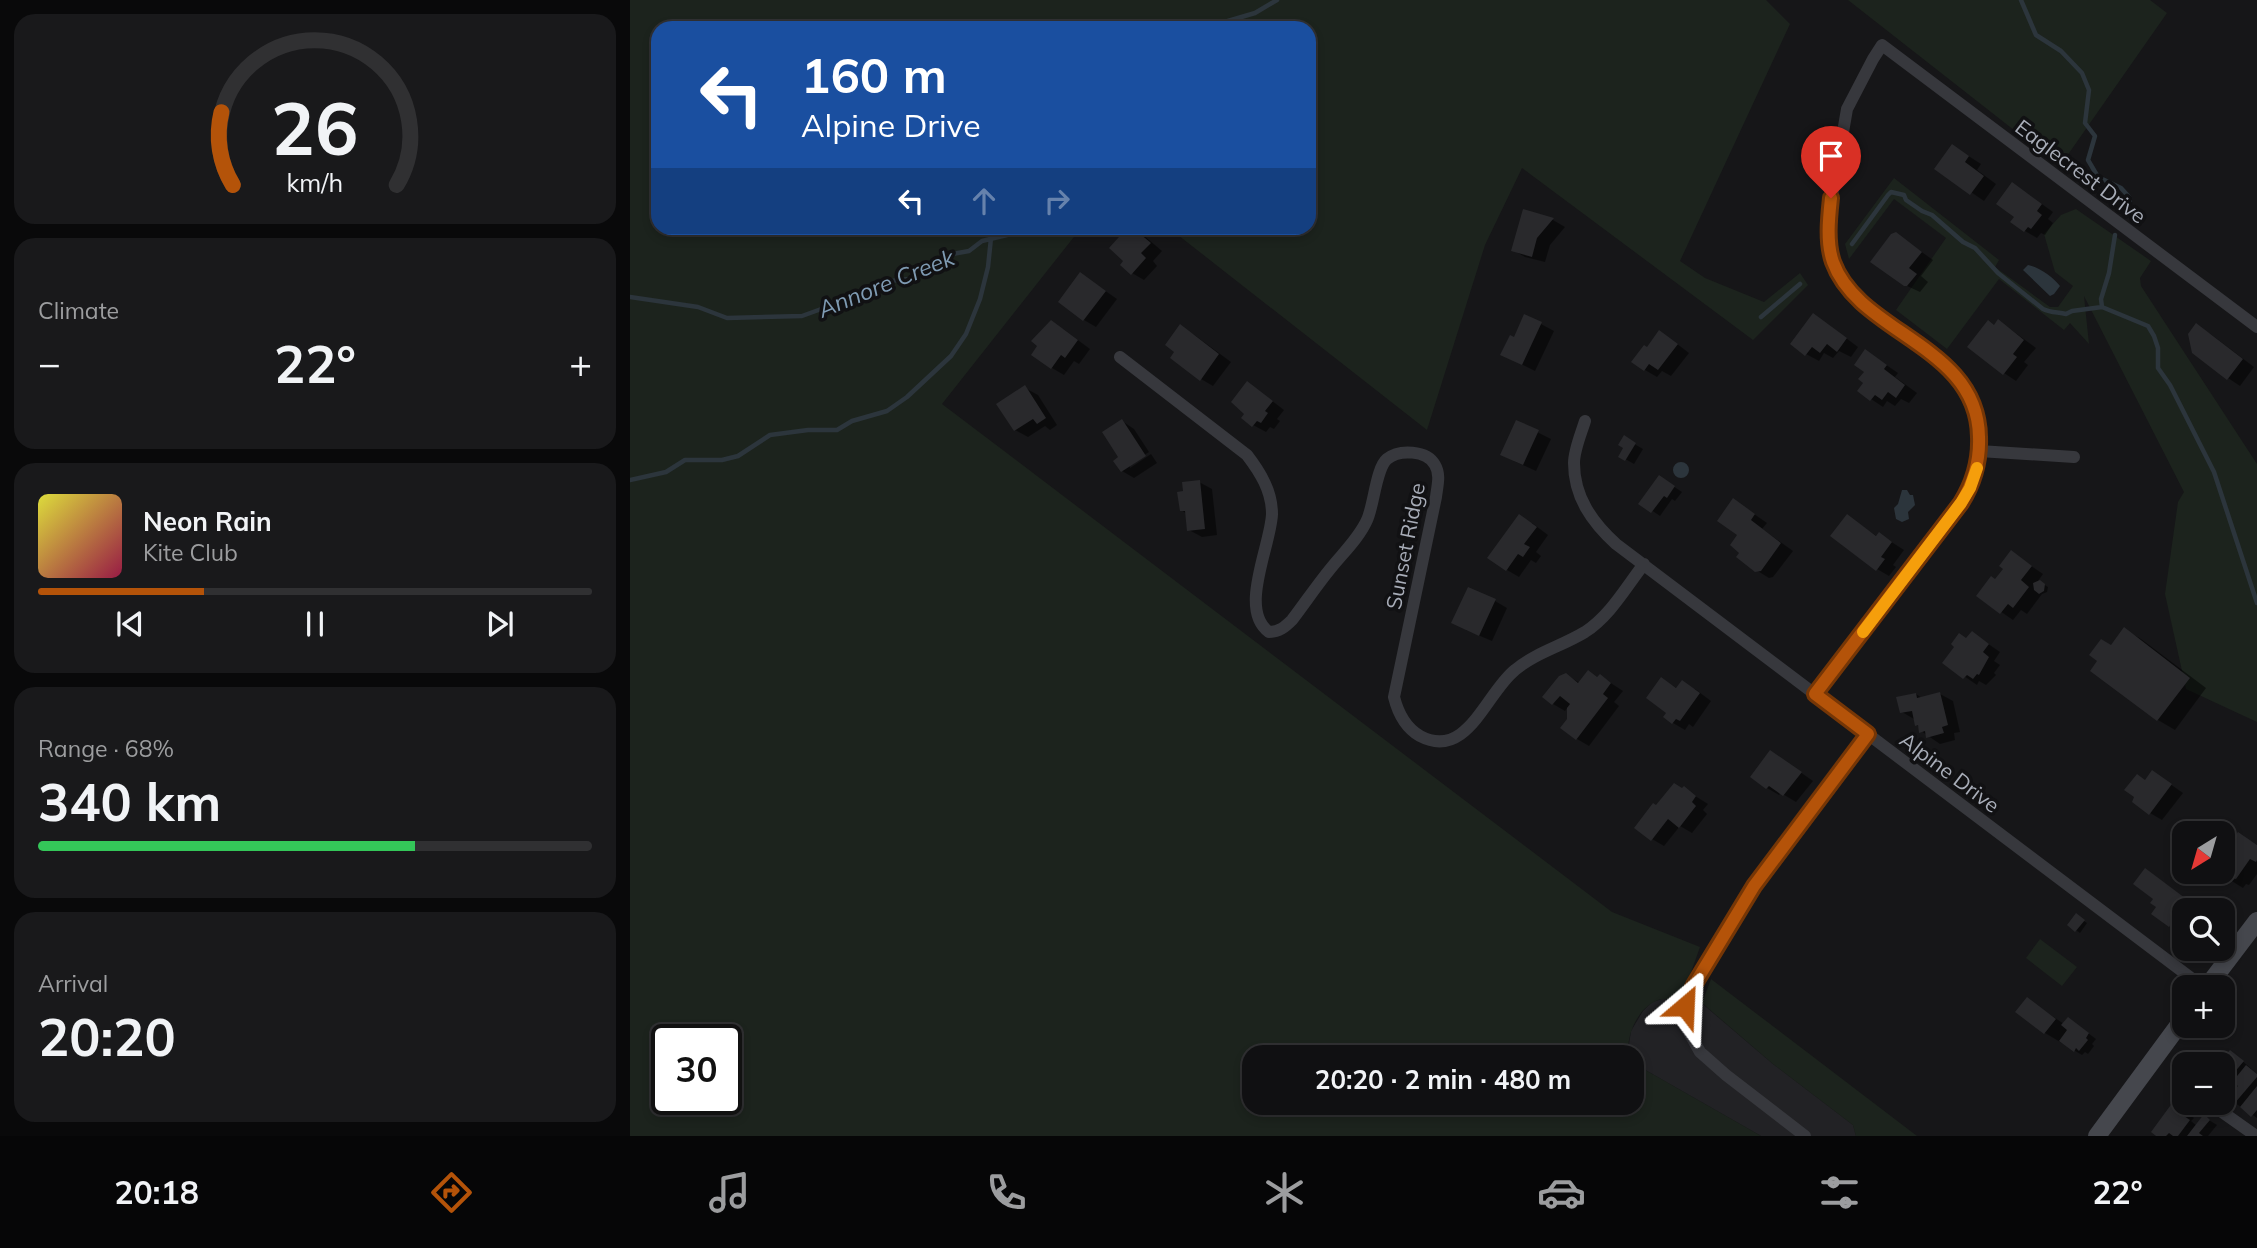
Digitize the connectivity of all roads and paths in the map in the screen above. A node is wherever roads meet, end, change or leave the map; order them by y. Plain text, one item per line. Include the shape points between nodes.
1 (2257, 327) edge
2 (1120, 358) dead end
3 (1585, 421) dead end
4 (1979, 451) junction
5 (2074, 457) dead end
6 (1644, 564) junction
7 (1815, 694) junction
8 (1868, 734) junction
9 (2257, 921) edge
10 (2189, 975) edge
11 (2214, 975) edge
12 (2172, 1034) edge
13 (2226, 1115) edge
14 (1805, 1136) edge
15 (2096, 1136) edge
16 (2256, 1136) edge

1 - 4 street, Eaglecrest Drive via 1882,46 1847,109 1829,213 1832,260 1864,304 1958,378 1977,416
2 - 6 street, Sunset Ridge via 1247,455 1258,470 1272,512 1256,592 1257,615 1269,632 1292,620 1357,537 1371,512 1379,473 1387,459 1414,453 1436,466 1436,497 1394,698 1405,723 1427,739 1446,741 1465,732 1506,678 1532,658 1594,625
3 - 6 street, Alpine Drive via 1574,462 1583,505 1602,531
4 - 5 street
4 - 7 street via 1970,488
6 - 7 street, Alpine Drive
7 - 8 street, Alpine Drive
8 - 10 street, Alpine Drive
8 - 14 street via 1754,886 1685,1006 1685,1025 1700,1052
9 - 11 street
12 - 15 street
13 - 16 street

